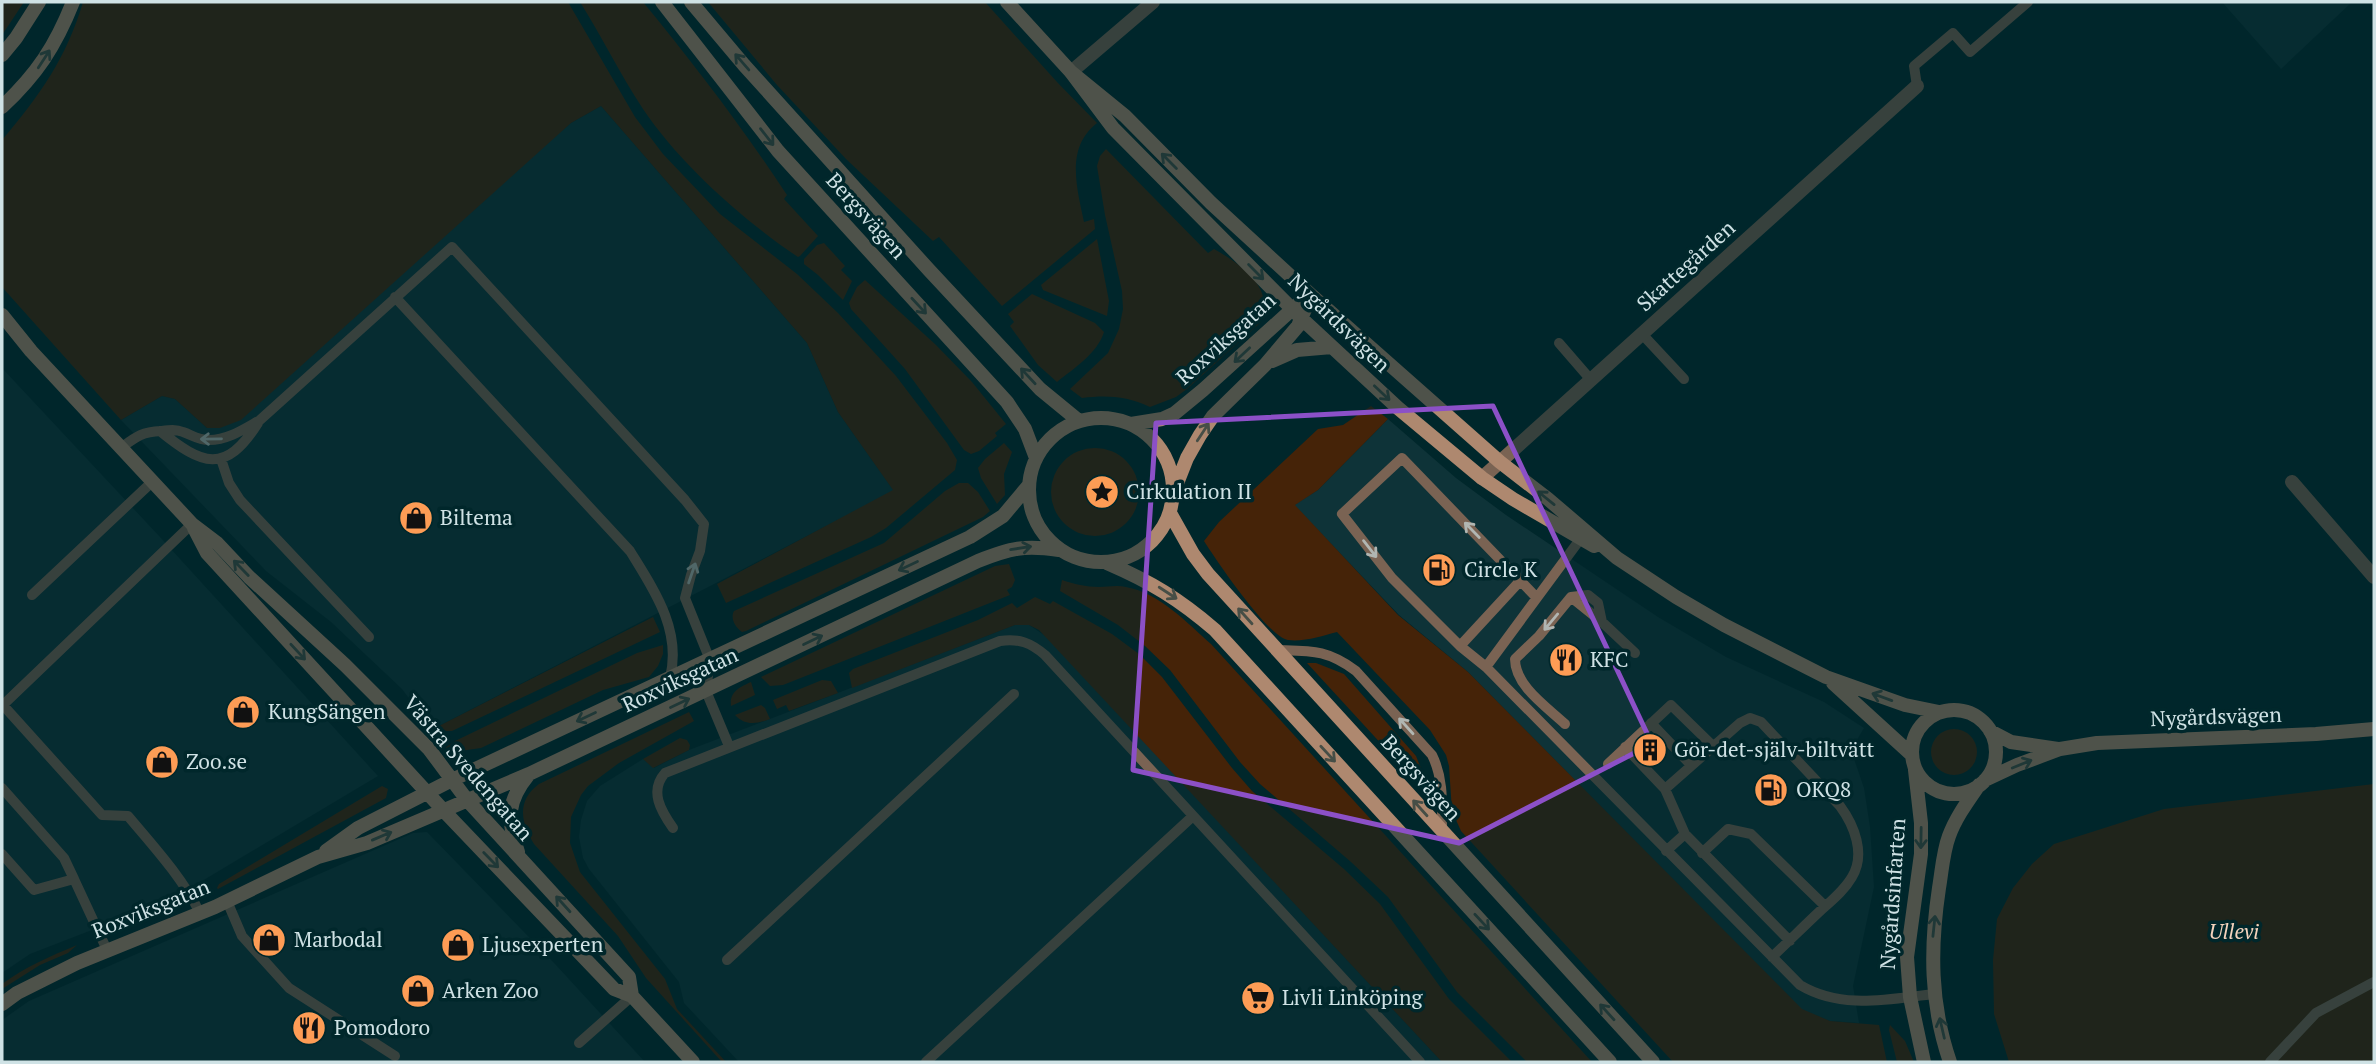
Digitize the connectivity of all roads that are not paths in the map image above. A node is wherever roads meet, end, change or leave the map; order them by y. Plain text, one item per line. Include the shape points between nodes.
1 (39, 2) edge
2 (73, 2) edge
3 (662, 2) edge
4 (691, 2) edge
5 (1007, 2) edge
6 (1153, 2) edge
7 (2028, 2) edge
8 (2, 55) edge
9 (1072, 72) junction
10 (1917, 86) joint
11 (2, 107) edge
12 (1311, 295) junction
13 (395, 297) junction
14 (1292, 308) junction
15 (2, 315) edge
16 (1302, 319) junction
17 (2, 326) edge
18 (1642, 334) junction
19 (1559, 343) dead end
20 (1332, 347) junction
21 (31, 351) junction
22 (1265, 365) junction
23 (1684, 379) dead end
24 (1591, 380) junction
25 (260, 420) junction
26 (1079, 421) junction
27 (1129, 424) junction
28 (160, 431) junction
29 (122, 447) junction
30 (1036, 458) junction
31 (221, 459) junction
32 (1500, 462) junction
33 (1482, 478) junction
34 (152, 482) junction
35 (2292, 482) dead end
36 (1028, 485) junction
37 (1173, 493) junction
38 (1170, 513) junction
39 (192, 524) junction
40 (1583, 535) junction
41 (1059, 550) junction
42 (1107, 563) junction
43 (2374, 577) edge
44 (1520, 581) junction
45 (32, 595) dead end
46 (1536, 597) junction
47 (369, 637) dead end
48 (1460, 646) junction
49 (1276, 650) junction
50 (1635, 653) dead end
51 (710, 660) junction
52 (1486, 667) junction
53 (1826, 677) junction
54 (670, 678) junction
55 (706, 691) junction
56 (1014, 694) dead end
57 (1939, 712) junction
58 (1651, 723) junction
59 (1565, 724) dead end
60 (2374, 729) edge
61 (1990, 730) junction
62 (729, 746) junction
63 (1713, 746) junction
64 (1625, 747) junction
65 (2060, 749) junction
66 (1914, 762) junction
67 (1608, 764) dead end
68 (1691, 765) junction
69 (529, 774) junction
70 (452, 780) junction
71 (1982, 783) junction
72 (2, 788) edge
73 (1665, 789) junction
74 (428, 791) junction
75 (467, 800) junction
76 (444, 811) junction
77 (1193, 816) junction
78 (673, 828) dead end
79 (1442, 831) junction
80 (1685, 834) junction
81 (1666, 851) junction
82 (1702, 853) junction
83 (2, 854) edge
84 (318, 857) junction
85 (519, 857) junction
86 (74, 878) junction
87 (227, 901) junction
88 (1825, 906) junction
89 (200, 913) junction
90 (1790, 941) junction
91 (107, 950) junction
92 (1772, 957) junction
93 (727, 960) dead end
94 (2374, 982) edge
95 (1934, 994) junction
96 (632, 996) junction
97 (1910, 997) junction
98 (2, 1004) edge
99 (579, 1042) dead end
100 (395, 1056) dead end
101 (693, 1062) edge
102 (926, 1062) edge
103 (1420, 1062) edge
104 (1610, 1062) edge
105 (1653, 1062) edge
106 (1924, 1062) edge
107 (1950, 1062) edge
108 (2270, 1062) edge

1 - 8 street
11 -> 2 street via 41,66
3 -> 30 street, Bergsvägen via 778,152 1007,402 1025,429
26 -> 4 street, Bergsvägen via 1040,389 948,290
5 - 9 street, Nygårdsvägen
6 - 9 street
7 - 10 lane via 1970,52 1954,33 1914,66
12 -> 9 street, Nygårdsvägen via 1125,116
9 -> 14 street, Nygårdsvägen via 1113,128
10 - 18 street, Skattegården
12 - 14 street, Roxviksgatan
12 - 16 street, Roxviksgatan
12 - 32 street, Nygårdsvägen
13 - 25 lane
51 -> 13 lane via 685,598 704,524 685,500 452,247
13 - 54 lane via 630,551 668,624 674,648
14 - 16 street, Nygårdsvägen
14 -> 27 street, Roxviksgatan via 1175,413
15 - 21 street, Västra Svedengatan
16 - 20 street, Nygårdsvägen
16 - 22 street, Roxviksgatan
17 - 21 street, Västra Svedengatan
18 - 23 lane
18 - 24 street, Skattegården
19 - 24 lane
20 - 22 street, Roxviksgatan via 1297,350
20 -> 33 street, Nygårdsvägen
21 - 29 street, Västra Svedengatan
37 -> 22 street, Roxviksgatan via 1187,458 1213,416
24 - 32 street, Skattegården
25 -> 28 lane via 225,438 206,440 183,431
25 - 31 lane via 246,441
26 - 27 street via 1104,418
26 - 30 street via 1054,435
27 - 37 street via 1162,451
28 - 29 lane via 142,433
28 - 31 lane via 190,454
29 - 34 street, Västra Svedengatan
30 - 36 street
31 - 47 lane via 240,500
32 - 33 street, Skattegården
40 -> 32 street, Nygårdsvägen
33 - 40 street, Nygårdsvägen
34 - 39 street, Västra Svedengatan
34 - 45 lane
35 - 43 street
36 - 41 street via 1035,521
36 -> 51 street, Roxviksgatan via 1003,516 970,537
37 - 38 street
38 - 42 street via 1146,547
49 -> 38 street, Bergsvägen via 1200,564
70 -> 39 street, Västra Svedengatan via 429,749 345,665
39 -> 74 street, Västra Svedengatan via 207,553
39 - 89 lane via 3,705 102,815 128,816 170,864
40 - 46 lane
40 - 53 street, Nygårdsvägen via 1676,597
41 - 42 street via 1082,560
55 -> 41 street, Roxviksgatan via 1000,552 1032,546
42 -> 104 street via 1175,597 1214,630
44 - 46 lane
44 - 48 lane
44 -> 48 lane via 1402,458 1342,514 1392,578
46 - 52 lane
48 - 52 lane
79 -> 49 street, Bergsvägen
79 -> 49 lane via 1441,782 1435,761 1364,680 1342,660 1326,653
50 -> 59 lane via 1571,597 1515,659 1521,680
51 - 54 street, Roxviksgatan
51 - 55 lane
52 - 81 lane
57 -> 53 street, Nygårdsvägen
53 - 66 street, Nygårdsvägen
54 -> 70 street, Roxviksgatan
55 - 62 lane
69 -> 55 street, Roxviksgatan
56 - 93 lane
57 - 61 street via 1968,712
57 - 66 street via 1918,729
58 - 63 lane via 1671,705
58 - 64 lane
58 - 68 lane
60 - 65 street, Nygårdsvägen via 2136,740
61 - 65 street, Nygårdsvägen via 2011,742
61 - 71 street via 1995,760
62 - 77 lane via 1014,639 1045,655
62 - 78 lane via 665,773 657,783 663,811
63 - 68 lane
63 - 88 lane via 1750,718 1761,722 1851,821 1856,834 1854,874
64 - 67 lane
64 - 73 lane
71 -> 65 street, Nygårdsvägen
66 - 71 street via 1927,784 1944,792 1962,793
66 -> 97 street, Nygårdsinfarten via 1921,854 1908,947
68 - 73 lane
69 - 75 street, Roxviksgatan
69 - 85 street via 518,787 510,813
70 - 74 street, Roxviksgatan
70 - 75 street, Västra Svedengatan
95 -> 71 street, Nygårdsinfarten via 1933,936 1944,851 1961,811
72 - 86 lane via 64,858
73 - 80 lane
74 - 76 street, Västra Svedengatan
74 - 84 street, Roxviksgatan via 358,828
75 - 76 street, Roxviksgatan
75 - 85 street, Västra Svedengatan
84 -> 76 street, Roxviksgatan via 367,843
76 -> 96 street, Västra Svedengatan via 614,989
77 - 102 lane
77 - 103 lane
105 -> 79 street, Bergsvägen
80 - 81 lane
80 - 82 lane
81 - 92 lane
82 - 88 lane via 1728,829 1751,834
82 - 90 lane
83 - 86 lane via 34,890
84 - 87 street, Roxviksgatan
96 -> 85 street, Västra Svedengatan via 629,977
86 - 91 lane
87 - 89 street, Roxviksgatan
87 - 100 lane via 242,936 289,988
88 - 90 lane
89 - 91 street, Roxviksgatan
90 - 92 lane
91 - 98 street, Roxviksgatan
92 - 97 lane via 1800,985 1830,999
94 - 108 lane via 2316,1013
95 - 97 lane
107 -> 95 street, Nygårdsinfarten
96 - 99 lane
96 - 101 street, Västra Svedengatan
97 - 106 street, Nygårdsinfarten

